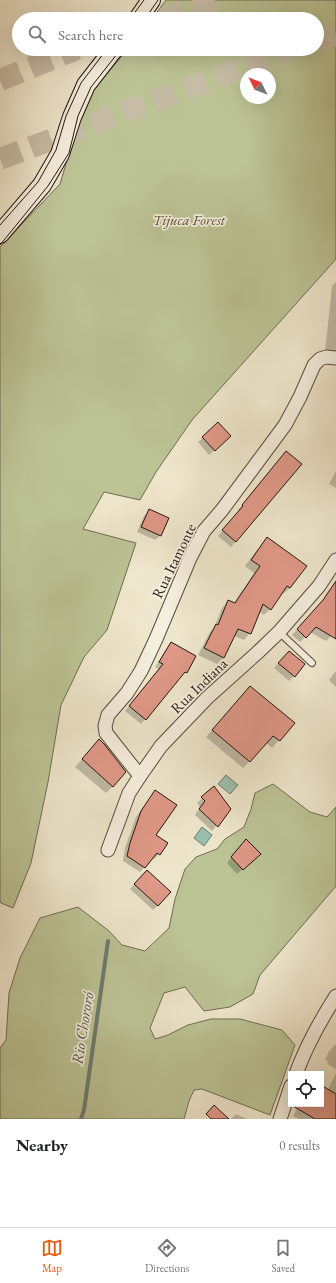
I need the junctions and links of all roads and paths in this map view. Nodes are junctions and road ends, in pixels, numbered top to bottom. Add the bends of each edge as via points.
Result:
1 (151, 0) edge
2 (143, 12) edge
3 (109, 56) edge
4 (0, 234) edge
5 (336, 358) edge
6 (336, 560) edge
7 (279, 632) junction
8 (312, 662) dead end
9 (140, 776) junction
10 (108, 850) dead end
11 (336, 996) edge
12 (297, 1071) edge
13 (288, 1095) edge
14 (280, 1119) edge

1 - 2 street
3 - 4 street via 86,85 60,154 42,185
5 - 9 street, Rua Itamonte via 326,356 314,365 285,426 204,531 141,671 108,715 106,733
6 - 7 street, Rua Indiana via 319,586
7 - 8 lane
7 - 9 street, Rua Indiana via 207,698 161,746
9 - 10 street, Rua Indiana via 129,793
11 - 12 street via 320,1021
13 - 14 street

